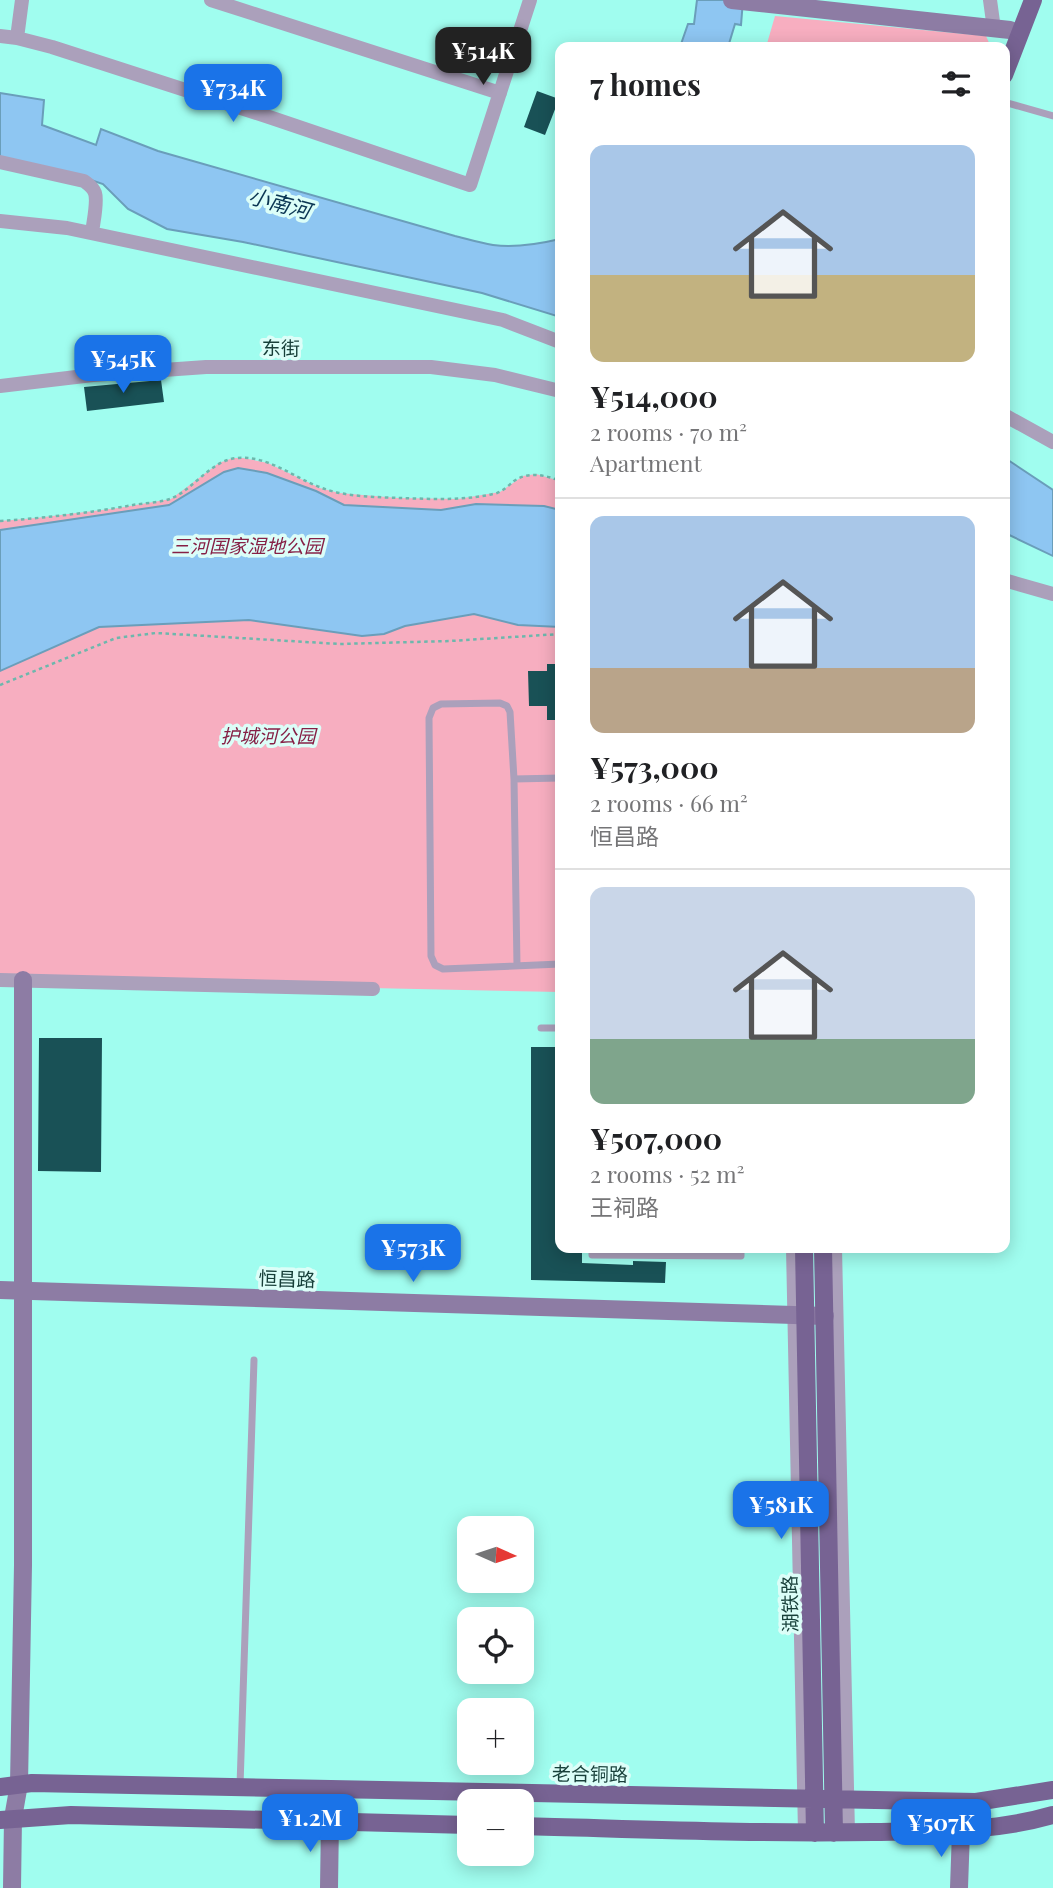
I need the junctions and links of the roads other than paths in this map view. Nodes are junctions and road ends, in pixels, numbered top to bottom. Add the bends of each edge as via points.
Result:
1 (22, 0) edge
2 (211, 0) edge
3 (530, 0) edge
4 (732, 0) edge
5 (990, 0) edge
6 (1023, 0) edge
7 (1033, 0) edge
8 (1003, 35) edge
9 (0, 36) edge
10 (17, 38) junction
11 (1010, 59) edge
12 (500, 93) junction
13 (1010, 104) edge
14 (1053, 116) edge
15 (0, 162) edge
16 (0, 221) edge
17 (92, 233) junction
18 (555, 340) edge
19 (0, 386) edge
20 (555, 390) edge
21 (1010, 418) edge
22 (1053, 442) edge
23 (1010, 582) edge
24 (1053, 594) edge
25 (555, 778) edge
26 (514, 779) junction
27 (555, 964) edge
28 (517, 966) junction
29 (0, 980) edge
30 (23, 980) junction
31 (373, 989) dead end
32 (541, 1028) dead end
33 (555, 1028) edge
34 (592, 1253) edge
35 (741, 1253) edge
36 (794, 1253) edge
37 (804, 1253) edge
38 (823, 1253) edge
39 (835, 1253) edge
40 (0, 1290) edge
41 (21, 1290) junction
42 (800, 1315) junction
43 (825, 1316) junction
44 (254, 1360) dead end
45 (19, 1784) junction
46 (0, 1787) edge
47 (240, 1787) junction
48 (1053, 1790) edge
49 (809, 1798) junction
50 (841, 1799) junction
51 (1053, 1815) edge
52 (6, 1819) edge
53 (330, 1821) junction
54 (457, 1825) edge
55 (534, 1826) edge
56 (961, 1831) junction
57 (810, 1833) junction
58 (841, 1833) junction
59 (12, 1888) edge
60 (329, 1888) edge
61 (960, 1888) edge

1 - 10 street
2 - 12 street
3 - 12 street
4 - 8 street
5 - 8 street
6 - 8 main road
7 - 11 main road
9 - 10 street
10 - 12 street via 470,185
13 - 14 lane
15 - 17 street via 91,186 95,192
16 - 17 street
17 - 18 street via 503,320
19 - 20 street, 东街 via 206,367 431,367 495,375
21 - 22 street
23 - 24 street
25 - 26 lane
26 - 28 lane
26 - 28 lane via 507,706 441,704 433,708 429,718 431,956 443,969
27 - 28 lane
29 - 30 street
30 - 31 street
30 - 41 street
32 - 33 lane
34 - 35 lane
36 - 42 street
37 - 42 main road, 湖铁路
38 - 43 main road
39 - 50 street
40 - 41 street, 恒昌路
41 - 42 street, 恒昌路
41 - 45 street
42 - 43 street, 恒昌路
42 - 49 main road, 湖铁路
43 - 50 main road
44 - 47 lane
45 - 46 main road, 老合铜路
45 - 47 main road, 老合铜路
45 - 52 street
47 - 49 main road, 老合铜路
48 - 50 main road, 老合铜路 via 976,1802
49 - 50 main road, 老合铜路
49 - 57 main road, 湖铁路
50 - 58 main road
51 - 56 main road
52 - 53 main road via 71,1815
52 - 59 street
53 - 54 main road
53 - 60 street
55 - 57 main road
56 - 58 main road
56 - 61 street
57 - 58 main road

